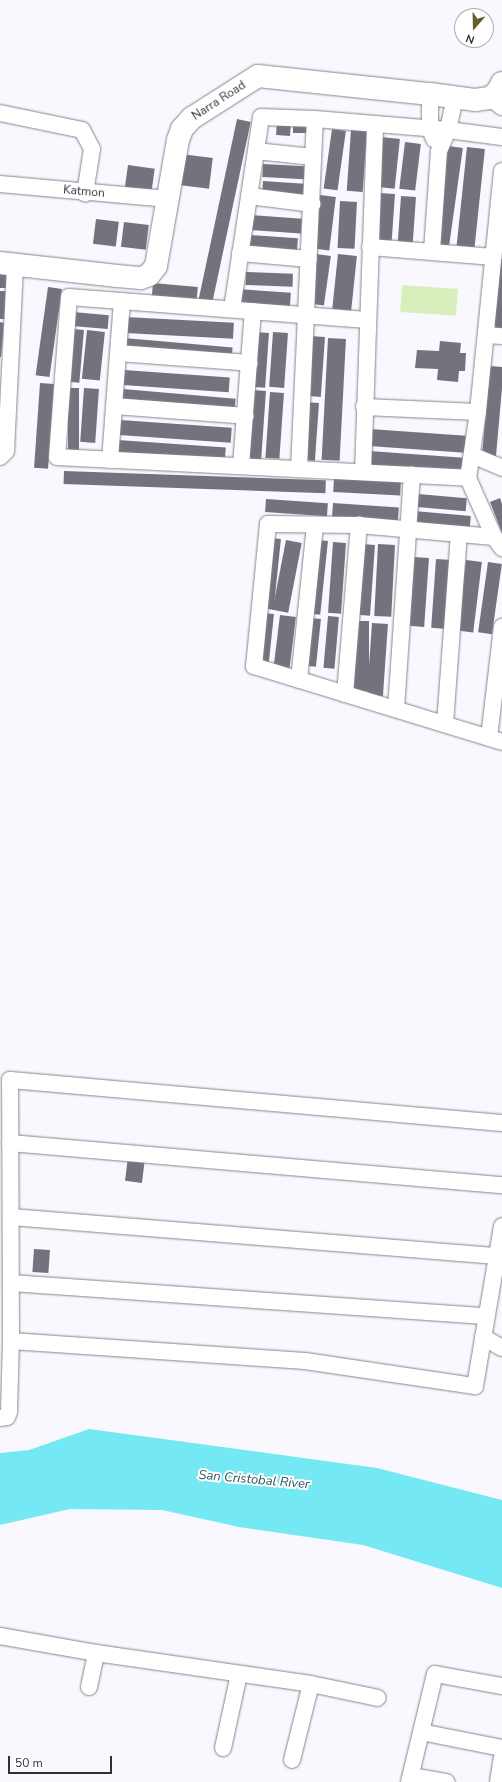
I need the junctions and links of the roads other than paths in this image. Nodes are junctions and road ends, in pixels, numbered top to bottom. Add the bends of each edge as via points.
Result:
1 (430, 94) junction
2 (498, 96) edge
3 (455, 97) junction
4 (0, 113) edge
5 (315, 119) junction
6 (375, 124) junction
7 (430, 129) junction
8 (448, 130) junction
9 (502, 137) edge
10 (256, 151) junction
11 (439, 151) junction
12 (313, 157) junction
13 (502, 171) edge
14 (0, 184) edge
15 (86, 193) junction
16 (249, 196) junction
17 (168, 199) junction
18 (312, 204) junction
19 (370, 247) junction
20 (432, 251) junction
21 (240, 253) junction
22 (494, 257) junction
23 (309, 258) junction
24 (7, 263) edge
25 (122, 301) junction
26 (232, 310) junction
27 (253, 311) junction
28 (307, 315) junction
29 (367, 320) junction
30 (486, 335) junction
31 (502, 336) edge
32 (118, 353) junction
33 (250, 363) junction
34 (114, 406) junction
35 (364, 407) junction
36 (478, 412) junction
37 (246, 416) junction
38 (472, 455) junction
39 (0, 457) edge
40 (110, 460) junction
41 (241, 466) junction
42 (502, 468) edge
43 (299, 469) junction
44 (363, 472) junction
45 (412, 475) junction
46 (468, 478) junction
47 (315, 525) junction
48 (359, 525) junction
49 (408, 528) junction
50 (459, 535) junction
51 (498, 543) edge
52 (502, 627) edge
53 (299, 680) junction
54 (345, 694) junction
55 (396, 710) junction
56 (445, 724) junction
57 (495, 740) edge
58 (502, 1123) edge
59 (10, 1143) junction
60 (502, 1185) edge
61 (11, 1217) junction
62 (502, 1226) edge
63 (497, 1256) junction
64 (11, 1283) junction
65 (485, 1316) junction
66 (483, 1337) junction
67 (11, 1341) junction
68 (502, 1348) edge
69 (0, 1418) edge
70 (0, 1636) edge
71 (96, 1653) junction
72 (239, 1674) junction
73 (311, 1684) junction
74 (502, 1686) edge
75 (89, 1687) dead end
76 (378, 1698) dead end
77 (421, 1732) junction
78 (223, 1748) dead end
79 (502, 1748) edge
80 (502, 1758) edge
81 (292, 1760) dead end
82 (410, 1779) edge
83 (446, 1782) edge
84 (498, 1782) edge

1 - 3 main road, Narra Road
1 - 7 street
1 - 17 main road, Narra Road via 263,76 254,78 187,122 178,140
2 - 3 main road, Narra Road via 475,100
3 - 8 street
4 - 15 street via 82,130 92,149
5 - 6 street
5 - 10 street via 261,117
5 - 12 street
6 - 7 street
6 - 19 street
7 - 8 street
7 - 11 street
8 - 9 street
8 - 11 street
10 - 12 street
10 - 16 street
11 - 20 street
12 - 18 street
13 - 22 street
14 - 15 street, Katmon
15 - 17 street, Katmon
16 - 18 street
16 - 21 street
17 - 24 main road, Narra Road via 156,266 146,277
18 - 23 street
19 - 20 street
19 - 29 street
20 - 22 street
21 - 23 street
21 - 26 street
22 - 30 street
23 - 28 street
24 - 39 street via 6,451
25 - 26 street
25 - 32 street
25 - 40 street via 69,297 58,458
26 - 27 street
27 - 28 street
27 - 33 street
28 - 29 street
28 - 43 street
29 - 35 street
30 - 31 street
30 - 36 street
32 - 33 street
32 - 34 street
33 - 37 street
34 - 37 street
34 - 40 street
35 - 36 street
35 - 44 street
36 - 38 street
37 - 41 street
38 - 42 street
38 - 46 street
40 - 41 street
41 - 43 street
43 - 44 street
44 - 45 street
45 - 46 street
45 - 49 street
46 - 51 street
47 - 48 street
47 - 53 street
47 - 53 street via 268,524 267,532 254,666
48 - 49 street
48 - 54 street
49 - 50 street
49 - 55 street
50 - 51 street
50 - 56 street
52 - 57 street
53 - 54 street
54 - 55 street
55 - 56 street
56 - 57 street
58 - 59 street via 10,1080
59 - 60 street
59 - 61 street
61 - 63 street
61 - 64 street
62 - 63 street
63 - 65 street
64 - 65 street
64 - 67 street
65 - 66 street
66 - 67 street via 475,1386 304,1361
66 - 68 street
67 - 69 street via 9,1412 7,1417
70 - 71 street
71 - 72 street
71 - 75 street
72 - 73 street
72 - 78 street
73 - 76 street
73 - 81 street
74 - 77 street via 434,1674
77 - 79 street
77 - 82 street
80 - 84 street
82 - 83 street

